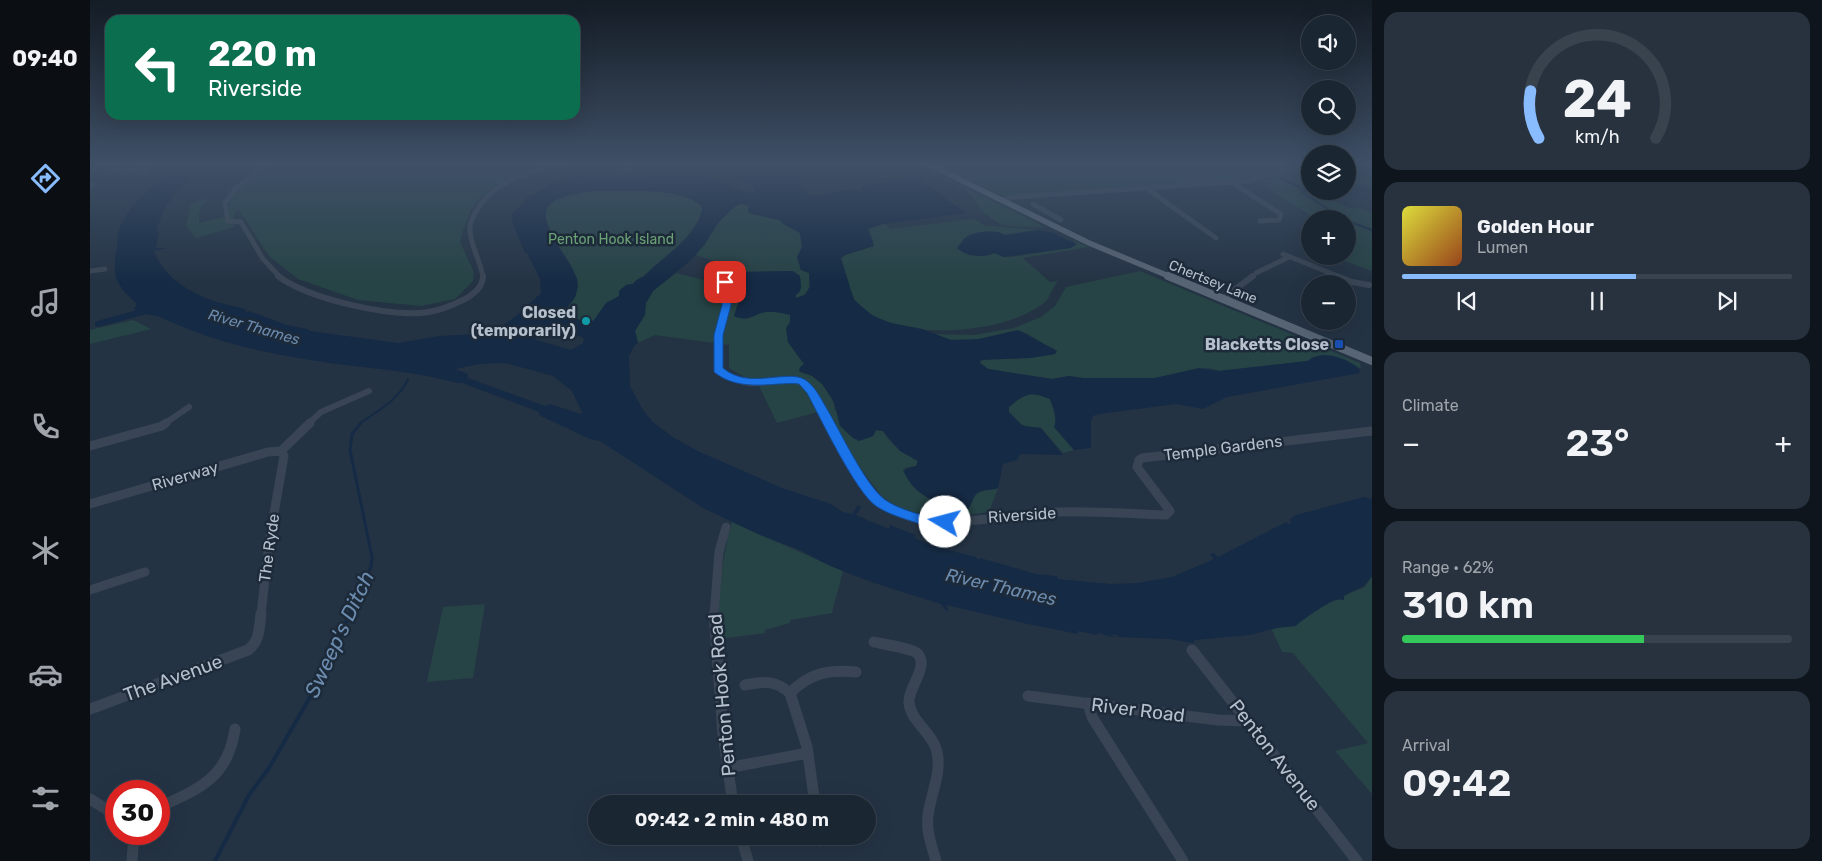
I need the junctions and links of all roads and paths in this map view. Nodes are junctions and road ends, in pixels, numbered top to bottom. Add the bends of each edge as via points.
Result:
1 (224, 203) edge
2 (481, 203) edge
3 (1008, 203) edge
4 (1167, 203) edge
5 (1264, 203) edge
6 (1033, 204) dead end
7 (1260, 221) dead end
8 (1046, 222) junction
9 (1216, 238) dead end
10 (105, 269) dead end
11 (90, 270) edge
12 (719, 274) dead end
13 (1362, 280) dead end
14 (1370, 287) edge
15 (1222, 299) junction
16 (1372, 362) edge
17 (369, 391) dead end
18 (189, 407) dead end
19 (1372, 431) edge
20 (90, 446) edge
21 (281, 451) junction
22 (90, 504) edge
23 (1169, 514) joint
24 (726, 527) dead end
25 (145, 572) dead end
26 (90, 590) edge
27 (874, 642) dead end
28 (255, 645) joint
29 (1192, 650) dead end
30 (856, 672) dead end
31 (745, 685) dead end
32 (790, 693) junction
33 (1028, 696) dead end
34 (1088, 703) junction
35 (90, 709) edge
36 (1248, 721) junction
37 (234, 729) dead end
38 (808, 753) junction
39 (727, 768) junction
40 (732, 795) edge
41 (815, 795) edge
42 (90, 799) edge
43 (170, 802) edge
44 (105, 808) edge
45 (133, 845) edge
46 (744, 845) edge
47 (132, 861) edge
48 (748, 861) edge
49 (936, 861) edge
50 (1183, 861) edge
51 (1357, 861) edge

1 - 2 street via 228,221 241,222 263,260 287,283 355,305 410,313 454,305 481,285 482,271 470,229
3 - 8 main road, Chertsey Lane
4 - 9 street
5 - 7 street via 1281,214 1279,220
6 - 8 street via 1060,219
8 - 15 main road, Chertsey Lane via 1142,267
10 - 11 street
12 - 23 street, Riverside via 725,282 727,295 718,335 718,369 737,380 753,383 802,382 808,387 860,478 879,502 926,521 945,522 1059,512
13 - 14 street
14 - 15 street via 1286,255
15 - 16 main road, Chertsey Lane
17 - 21 street via 321,412
18 - 20 street via 162,426
19 - 23 street, Temple Gardens via 1142,458 1138,467 1140,472 1168,508
21 - 22 street, Riverway via 268,452
21 - 28 street, The Ryde via 284,456
24 - 39 street, Penton Hook Road via 719,552 714,607
25 - 26 street
27 - 49 street via 910,649 921,660 909,702 937,751 938,778 927,823
28 - 35 street, The Avenue
29 - 36 street, Penton Avenue
30 - 32 street via 823,671 802,680
31 - 32 street via 770,680 780,683
32 - 38 street
33 - 34 street, River Road
34 - 36 street, River Road
34 - 50 street via 1092,717
36 - 51 street, Penton Avenue
37 - 43 street via 227,754 213,776 199,789
38 - 39 street
38 - 41 street
39 - 40 street, Penton Hook Road
42 - 44 street
45 - 47 street
46 - 48 street

